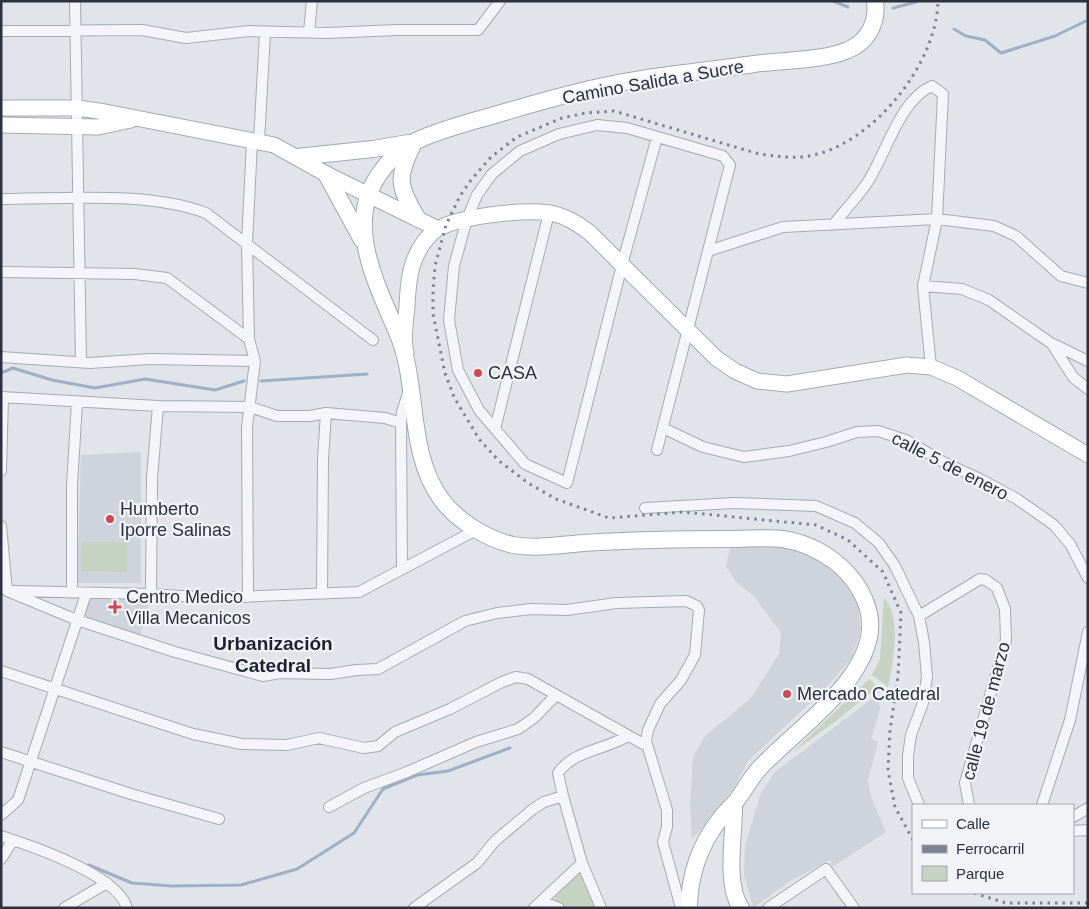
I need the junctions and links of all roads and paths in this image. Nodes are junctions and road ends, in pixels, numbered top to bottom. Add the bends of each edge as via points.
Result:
1 (75, 1) edge
2 (312, 1) edge
3 (500, 1) edge
4 (875, 1) edge
5 (1, 31) edge
6 (76, 31) junction
7 (309, 32) junction
8 (266, 33) junction
9 (1, 108) edge
10 (78, 108) junction
11 (135, 120) junction
12 (1, 125) edge
13 (78, 127) junction
14 (657, 137) junction
15 (255, 141) junction
16 (415, 142) junction
17 (297, 157) junction
18 (326, 174) junction
19 (368, 196) junction
20 (77, 198) junction
21 (1, 199) edge
22 (549, 213) junction
23 (418, 219) junction
24 (467, 219) junction
25 (937, 219) junction
26 (833, 225) junction
27 (438, 229) junction
28 (247, 244) junction
29 (364, 245) junction
30 (708, 251) junction
31 (622, 265) junction
32 (1, 272) edge
33 (81, 274) junction
34 (1088, 283) edge
35 (923, 286) junction
36 (688, 331) junction
37 (249, 339) junction
38 (373, 340) dead end
39 (1052, 344) junction
40 (406, 353) junction
41 (1, 357) edge
42 (255, 361) junction
43 (1088, 361) edge
44 (81, 362) junction
45 (931, 367) junction
46 (410, 388) junction
47 (1088, 389) edge
48 (2, 397) edge
49 (77, 402) junction
50 (158, 406) junction
51 (250, 407) junction
52 (326, 413) junction
53 (401, 423) junction
54 (663, 428) junction
55 (495, 429) junction
56 (657, 450) dead end
57 (1088, 455) edge
58 (1, 471) edge
59 (644, 508) dead end
60 (1, 526) edge
61 (478, 529) junction
62 (402, 568) junction
63 (1088, 578) edge
64 (4, 590) edge
65 (72, 593) junction
66 (322, 593) junction
67 (86, 594) junction
68 (151, 594) junction
69 (248, 596) junction
70 (919, 616) junction
71 (77, 620) junction
72 (1088, 632) edge
73 (1, 671) edge
74 (54, 688) junction
75 (556, 695) junction
76 (628, 736) junction
77 (647, 746) junction
78 (1, 752) edge
79 (29, 761) junction
80 (563, 796) junction
81 (734, 804) junction
82 (919, 804) edge
83 (969, 804) edge
84 (1042, 804) edge
85 (329, 807) dead end
86 (1088, 808) edge
87 (1, 814) edge
88 (1074, 816) edge
89 (219, 819) dead end
90 (1088, 830) edge
91 (1074, 831) edge
92 (1, 836) edge
93 (12, 840) junction
94 (1, 859) edge
95 (582, 863) junction
96 (108, 883) junction
97 (538, 904) edge
98 (64, 908) edge
99 (127, 908) edge
100 (414, 908) edge
101 (559, 908) edge
102 (601, 908) edge
103 (681, 908) edge
104 (689, 908) edge
105 (741, 908) edge
106 (768, 908) edge
107 (854, 908) edge

1 - 6 street
2 - 7 street
3 - 7 street via 478,30
4 - 16 main road, Camino Salida a Sucre via 877,14 873,26 863,41 847,51 593,88
5 - 6 street
6 - 8 street via 142,30 186,38
6 - 10 street
7 - 8 street
8 - 15 street
9 - 10 main road
10 - 11 main road
10 - 13 street
11 - 13 main road
11 - 15 main road
12 - 13 main road
13 - 20 street
14 - 24 street via 627,128 597,125 560,134 520,152 492,174
14 - 30 street via 723,156 730,165
14 - 31 street
15 - 17 main road via 274,145
15 - 28 street
16 - 17 main road
16 - 19 main road, Camino Salida a Sucre via 391,157
16 - 23 main road via 402,173 401,189
17 - 18 main road
18 - 19 main road
18 - 29 main road
19 - 23 main road
19 - 29 main road, Camino Salida a Sucre via 364,209
20 - 21 street
20 - 28 street via 101,197 185,206 206,214
20 - 33 street
22 - 24 main road via 501,214
22 - 31 main road via 571,219
22 - 55 street
23 - 27 main road
24 - 27 main road
24 - 55 street via 454,266 449,320 458,370 479,410
25 - 26 street
25 - 26 street via 943,94 932,86 921,91 915,99 899,122 868,182
25 - 34 street via 994,226 1016,236 1061,276
25 - 35 street
26 - 30 street via 783,227
27 - 40 main road via 422,245 410,271
28 - 37 street
28 - 38 street
29 - 40 main road
30 - 36 street
31 - 36 main road
31 - 55 street via 567,483 525,464
32 - 33 street
33 - 37 street via 135,274 167,278
33 - 44 street
35 - 39 street via 962,289 989,300
35 - 45 street
36 - 45 main road via 716,358 757,381 787,384 907,364
36 - 54 street
37 - 42 street
39 - 43 street
39 - 47 street via 1073,376
40 - 46 main road
41 - 44 street
42 - 44 street via 150,359
42 - 51 street
45 - 57 main road via 957,378
46 - 53 street
46 - 61 main road via 427,473 450,508
48 - 49 street
48 - 58 street
49 - 50 street
49 - 65 street via 72,486
50 - 51 street
50 - 68 street via 152,478
51 - 52 street via 277,416
51 - 69 street via 247,427
52 - 53 street via 385,418
52 - 66 street
53 - 62 street
54 - 56 street
54 - 63 street, calle 5 de enero via 703,447 744,457 799,449 857,432 878,431 906,440 1017,499 1054,526 1070,544
59 - 70 street via 734,503 816,506 855,523 879,543 896,566
60 - 64 street
61 - 62 street
61 - 81 main road via 503,541 528,546 784,539 819,552 837,562 851,576 869,611 868,643 862,657 851,677 756,773
62 - 66 street via 359,592
64 - 65 street
64 - 71 street
65 - 67 street
66 - 69 street
67 - 68 street
67 - 71 street
68 - 69 street via 210,598
70 - 82 street via 927,677 908,756 908,778
70 - 83 street, calle 19 de marzo via 980,579 996,588 1005,608 1006,640 965,783
71 - 74 street
71 - 77 street via 263,676 330,674 378,669 465,622 497,614 616,603 686,601 699,610 695,655 681,680 660,704 648,730
72 - 84 street via 1070,720
73 - 74 street
74 - 75 street via 193,734 242,744 287,746 319,738 364,748 378,746 395,732 516,678 528,679
74 - 79 street
75 - 76 street
75 - 85 street via 518,730 476,742 364,788
76 - 77 street
76 - 80 street via 564,764 558,773
77 - 103 street via 667,810 668,827 663,842
78 - 79 street
79 - 87 street via 18,800
79 - 89 street
80 - 95 street
80 - 100 street via 533,809 495,841 477,863
81 - 104 main road via 706,841 689,889
81 - 105 main road via 735,825 730,856
86 - 88 street
90 - 91 street
92 - 93 street
93 - 94 street
93 - 96 street via 83,868
95 - 97 street
95 - 102 street
96 - 98 street
96 - 99 street via 125,900
97 - 101 street
106 - 107 street via 826,868

